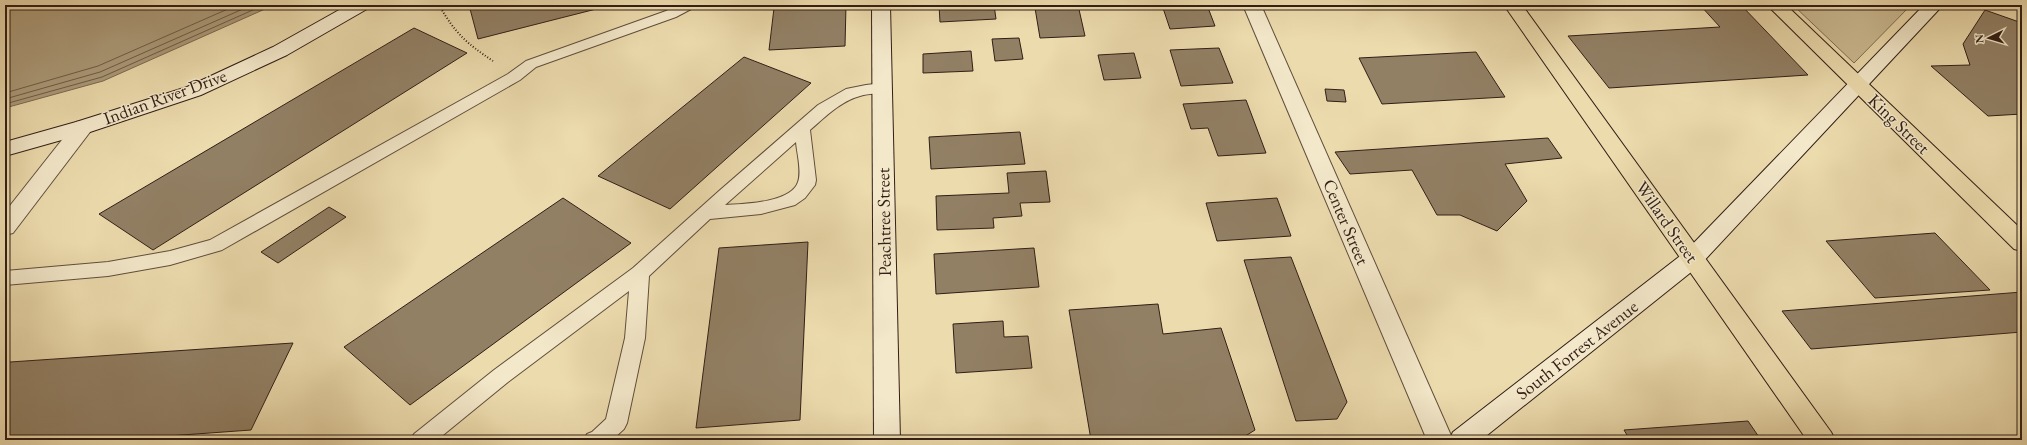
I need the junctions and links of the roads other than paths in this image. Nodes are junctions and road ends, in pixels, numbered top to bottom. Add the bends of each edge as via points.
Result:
1 (360, 5) edge
2 (688, 5) edge
3 (881, 5) edge
4 (1252, 5) edge
5 (1513, 5) edge
6 (1776, 5) edge
7 (1934, 5) edge
8 (1858, 84) junction
9 (883, 88) junction
10 (83, 127) junction
11 (802, 129) junction
12 (5, 149) edge
13 (705, 213) junction
14 (5, 227) edge
15 (2022, 243) edge
16 (1692, 259) junction
17 (640, 273) junction
18 (5, 278) edge
19 (422, 440) edge
20 (595, 440) edge
21 (887, 440) edge
22 (1440, 440) edge
23 (1462, 440) edge
24 (1822, 440) edge

1 - 10 street, Indian River Drive via 280,51 194,91
2 - 18 lane via 671,14 531,64 514,78 216,245 170,258 108,269
3 - 9 street, Peachtree Street
4 - 22 street, Center Street
5 - 16 main road, Willard Street via 1655,203
6 - 8 main road, King Street
7 - 8 street, South Forrest Avenue
8 - 15 main road, King Street
8 - 16 street, South Forrest Avenue
9 - 11 lane via 863,89 840,97
9 - 21 street, Peachtree Street
10 - 12 street, Indian River Drive
10 - 14 street
11 - 13 lane
11 - 13 lane via 806,184 798,195 779,205
13 - 17 lane
16 - 23 street, South Forrest Avenue
16 - 24 main road, Willard Street
17 - 19 lane via 501,376
17 - 20 lane via 636,338 616,423

